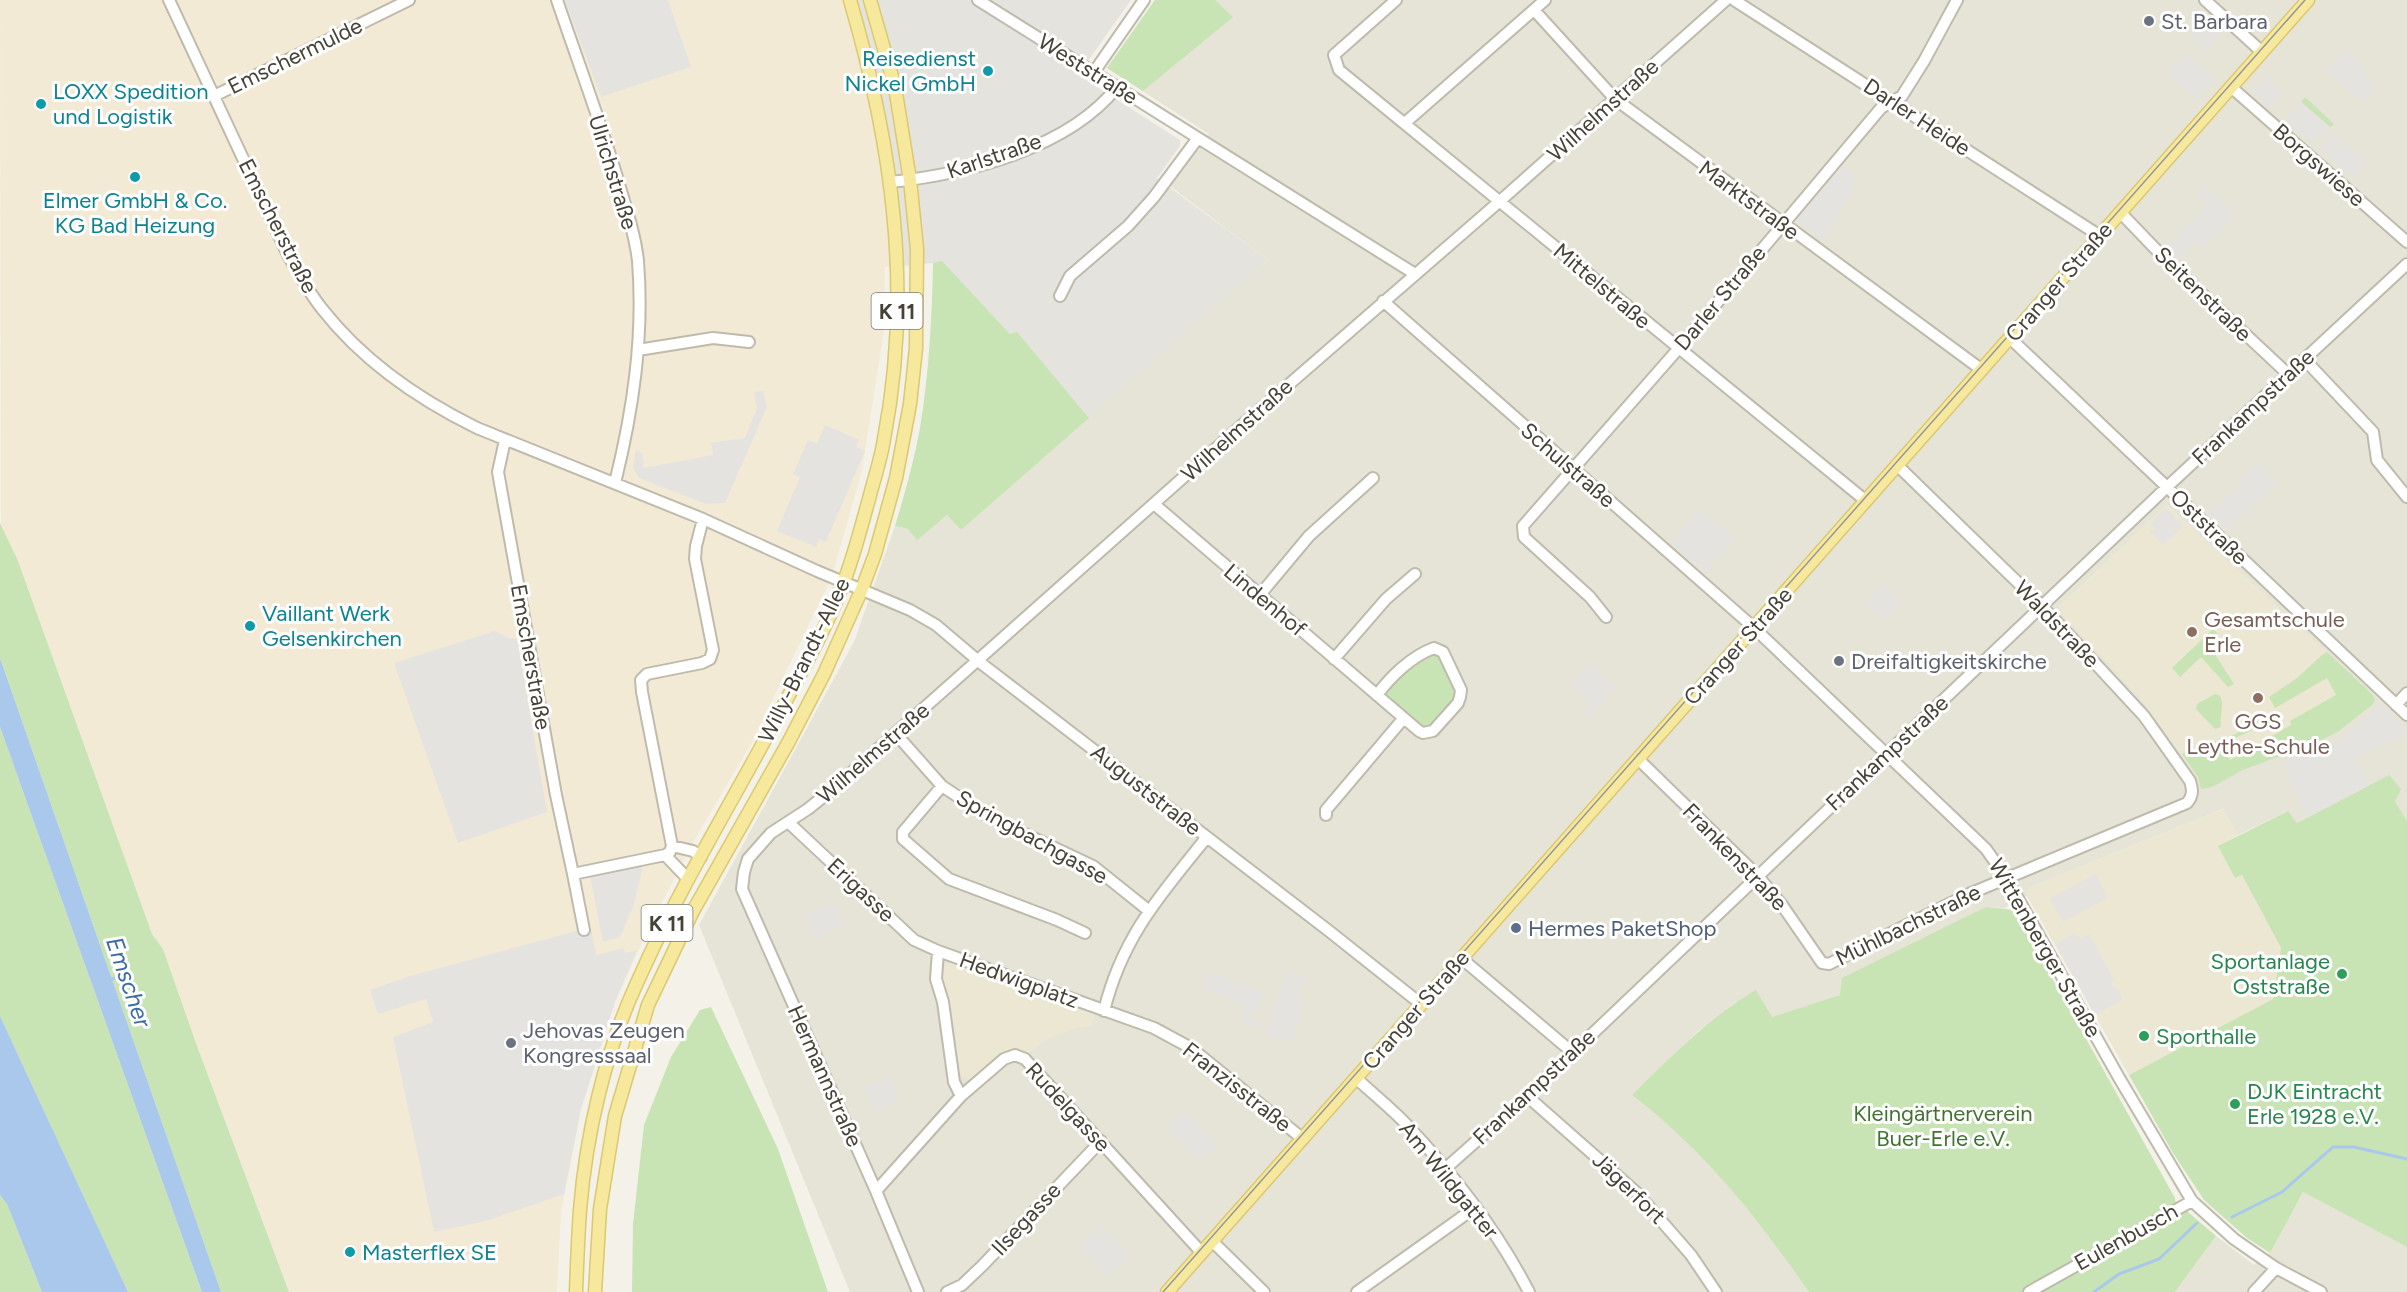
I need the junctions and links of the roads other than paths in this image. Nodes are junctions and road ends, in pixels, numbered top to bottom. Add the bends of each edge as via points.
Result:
1 (169, 0) edge
2 (409, 0) edge
3 (557, 0) edge
4 (850, 0) edge
5 (870, 0) edge
6 (978, 0) edge
7 (1144, 0) edge
8 (1396, 0) edge
9 (1545, 0) edge
10 (1726, 0) edge
11 (1734, 0) edge
12 (1956, 0) edge
13 (2205, 0) edge
14 (2308, 0) edge
15 (1534, 10) junction
16 (2262, 52) junction
17 (1094, 72) junction
18 (1117, 87) junction
19 (2231, 87) junction
20 (214, 96) junction
21 (1615, 99) junction
22 (1891, 100) junction
23 (1406, 122) junction
24 (1198, 138) junction
25 (910, 180) junction
26 (891, 182) junction
27 (1500, 201) junction
28 (2120, 213) junction
29 (1782, 224) junction
30 (2100, 236) junction
31 (2407, 242) edge
32 (2407, 264) edge
33 (1416, 274) junction
34 (1060, 296) dead end
35 (1383, 301) junction
36 (2010, 338) junction
37 (749, 342) dead end
38 (1678, 348) junction
39 (638, 350) junction
40 (2305, 360) junction
41 (1982, 370) junction
42 (2288, 374) junction
43 (505, 440) junction
44 (1898, 466) junction
45 (1572, 469) junction
46 (1373, 478) dead end
47 (615, 483) junction
48 (2167, 487) junction
49 (2407, 497) edge
50 (1866, 501) junction
51 (1154, 504) junction
52 (703, 519) junction
53 (1415, 574) dead end
54 (844, 582) junction
55 (862, 589) junction
56 (1259, 596) junction
57 (2042, 606) junction
58 (1606, 617) dead end
59 (1754, 628) junction
60 (1334, 659) junction
61 (978, 660) junction
62 (2407, 693) edge
63 (1377, 695) junction
64 (2396, 705) junction
65 (2407, 715) edge
66 (1403, 719) junction
67 (896, 734) junction
68 (1885, 754) junction
69 (1638, 759) junction
70 (942, 786) junction
71 (2191, 798) joint
72 (1326, 815) dead end
73 (788, 822) junction
74 (1207, 837) junction
75 (672, 846) junction
76 (664, 855) junction
77 (701, 856) junction
78 (748, 860) joint
79 (573, 874) junction
80 (1757, 875) junction
81 (688, 879) junction
82 (2007, 879) junction
83 (1148, 910) junction
84 (584, 930) dead end
85 (1085, 933) dead end
86 (938, 951) junction
87 (1461, 958) junction
88 (1822, 963) joint
89 (1421, 1004) junction
90 (1104, 1011) junction
91 (1572, 1052) junction
92 (1356, 1078) junction
93 (961, 1096) junction
94 (1527, 1096) junction
95 (1303, 1139) junction
96 (1101, 1141) junction
97 (1446, 1168) junction
98 (876, 1191) junction
99 (2192, 1201) junction
100 (1476, 1207) junction
101 (1212, 1241) junction
102 (1202, 1253) junction
103 (2276, 1268) junction
104 (576, 1292) edge
105 (595, 1292) edge
106 (918, 1292) edge
107 (946, 1292) edge
108 (1167, 1292) edge
109 (1264, 1292) edge
110 (1357, 1292) edge
111 (1529, 1292) edge
112 (1716, 1292) edge
113 (2029, 1292) edge
114 (2254, 1292) edge
115 (2321, 1292) edge

1 - 20 street, Emscherstraße
2 - 20 street, Emschermulde
3 - 39 street, Ulrichstraße via 628,215 638,260
4 - 26 main road, Willy-Brandt-Allee / K 11 via 880,112
5 - 25 main road, Willy-Brandt-Allee / K 11 via 895,87
6 - 17 street, Weststraße
7 - 17 street
8 - 23 street, Mittelstraße via 1334,55 1339,70
9 - 15 street
10 - 21 street, Wilhelmstraße
11 - 22 street, Darler Heide
12 - 22 street, Darler Straße via 1908,87 1902,96
13 - 16 street
14 - 16 main road, Cranger Straße
15 - 21 street, Marktstraße
15 - 23 street
16 - 19 main road, Cranger Straße
17 - 18 street, Weststraße
18 - 24 street, Weststraße
18 - 25 street, Karlstraße via 1083,118 1038,145 967,169
19 - 28 main road, Cranger Straße
19 - 31 street, Borgswiese
20 - 43 street, Emscherstraße via 288,255 322,310 392,378 451,416
21 - 27 street, Wilhelmstraße
21 - 29 street, Marktstraße
22 - 29 street, Darler Straße
22 - 30 street, Darler Heide
23 - 27 street, Mittelstraße
24 - 33 street, Weststraße
24 - 34 street via 1154,197 1128,226 1070,276
25 - 26 street, Karlstraße
25 - 55 main road, Willy-Brandt-Allee / K 11 via 917,299 910,404 896,478
26 - 54 main road, Willy-Brandt-Allee / K 11 via 898,253 892,384 884,440
27 - 33 street, Wilhelmstraße
27 - 38 street, Mittelstraße
28 - 30 main road, Cranger Straße
28 - 42 street, Seitenstraße
29 - 38 street, Darler Straße
29 - 41 street, Marktstraße
30 - 36 main road, Cranger Straße
32 - 40 street, Frankampstraße
33 - 35 street, Wilhelmstraße
35 - 45 street, Schulstraße
35 - 51 street, Wilhelmstraße
36 - 41 main road, Cranger Straße
36 - 48 street, Oststraße
37 - 39 street via 713,338
38 - 45 street, Darler Straße
38 - 50 street, Mittelstraße
39 - 47 street, Ulrichstraße
40 - 42 street, Frankampstraße
40 - 49 street via 2373,432 2378,460
41 - 44 main road, Cranger Straße
42 - 48 street, Frankampstraße
43 - 47 street, Emscherstraße
43 - 79 street, Emscherstraße via 498,472
44 - 50 main road, Cranger Straße
44 - 57 street, Waldstraße
45 - 58 street, Darler Straße via 1523,526 1524,537 1590,597
45 - 59 street, Schulstraße
46 - 56 street via 1310,536
47 - 52 street, Emscherstraße
48 - 57 street, Frankampstraße
48 - 64 street, Oststraße
50 - 59 main road, Cranger Straße
51 - 56 street, Lindenhof
51 - 61 street, Wilhelmstraße
52 - 54 street, Emscherstraße
52 - 75 street via 695,559 713,650 710,659 647,674 641,680
53 - 60 street via 1386,599
54 - 55 street, Emscherstraße
54 - 77 main road, Willy-Brandt-Allee / K 11 via 812,652
55 - 61 street, Auguststraße via 910,609
55 - 105 main road, Willy-Brandt-Allee / K 11 via 819,684 693,911 648,1005 615,1116 600,1209
56 - 60 street, Lindenhof
57 - 68 street, Frankampstraße
57 - 71 street, Waldstraße via 2144,716 2190,781
59 - 68 street, Wittenberger Straße
59 - 69 main road, Cranger Straße
60 - 63 street, Lindenhof
61 - 67 street, Wilhelmstraße
61 - 74 street, Auguststraße
62 - 64 street
63 - 66 street, Lindenhof
63 - 66 street, Lindenhof via 1424,651 1434,648 1443,652 1461,690 1458,703 1433,731 1423,733
64 - 65 street, Oststraße
66 - 72 street via 1326,810
67 - 70 street, Springbachgasse
67 - 73 street, Wilhelmstraße
68 - 80 street, Frankampstraße
68 - 82 street, Wittenberger Straße via 1986,849
69 - 80 street, Frankenstraße
69 - 87 main road, Cranger Straße
70 - 83 street, Springbachgasse via 987,816 1093,866
70 - 85 street via 903,832 903,839 949,879
71 - 82 street, Mühlbachstraße via 2181,806
73 - 78 street, Wilhelmstraße via 771,833
73 - 86 street, Erigasse via 914,940
74 - 83 street
74 - 89 street, Auguststraße
75 - 76 street
75 - 77 street
76 - 79 street
76 - 81 street
77 - 81 main road, Willy-Brandt-Allee / K 11
78 - 98 street, Hermannstraße via 742,889
79 - 84 street, Emscherstraße
80 - 88 street, Frankenstraße
80 - 91 street, Frankampstraße
81 - 104 main road, Willy-Brandt-Allee / K 11 via 635,986 611,1051 594,1116 580,1208
82 - 88 street, Mühlbachstraße via 1829,964
82 - 99 street, Wittenberger Straße
83 - 90 street via 1128,943
86 - 90 street, Hedwigplatz
86 - 93 street, Hedwigplatz via 936,979 944,1002 954,1082
87 - 89 main road, Cranger Straße
87 - 91 street
89 - 92 main road, Cranger Straße
90 - 95 street, Franzisstraße via 1154,1028 1191,1047
91 - 94 street, Frankampstraße
92 - 95 main road, Cranger Straße
92 - 97 street, Am Wildgatter via 1406,1123
93 - 96 street, Rudelgasse via 1004,1059 1015,1055 1025,1059
93 - 98 street, Rudelgasse
94 - 97 street, Frankampstraße
94 - 112 street, Jägerfort via 1637,1193 1685,1247
95 - 101 main road, Cranger Straße
96 - 102 street, Rudelgasse
96 - 107 street, Ilsegasse via 983,1265 962,1285
97 - 100 street, Am Wildgatter
98 - 106 street, Hermannstraße
99 - 103 street, Wittenberger Straße via 2234,1239
99 - 113 street, Eulenbusch
100 - 110 street
100 - 111 street, Am Wildgatter
101 - 102 main road, Cranger Straße
101 - 109 street
102 - 108 main road, Cranger Straße
103 - 114 street
103 - 115 street, Wittenberger Straße

